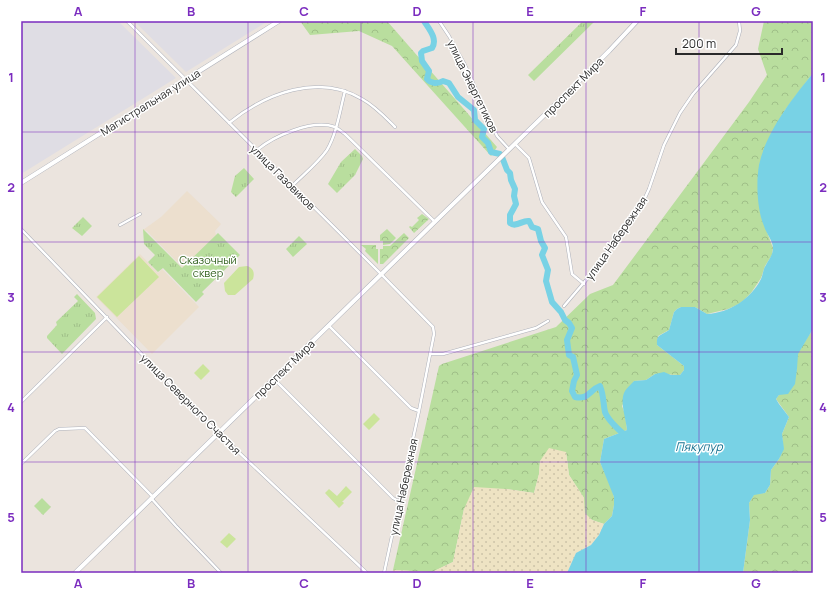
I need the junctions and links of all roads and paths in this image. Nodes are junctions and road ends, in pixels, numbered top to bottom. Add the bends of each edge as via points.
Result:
1 (127, 21) edge
2 (279, 21) edge
3 (439, 21) edge
4 (637, 21) edge
5 (739, 21) edge
6 (186, 80) junction
7 (345, 91) junction
8 (229, 123) junction
9 (395, 127) dead end
10 (335, 128) junction
11 (515, 143) junction
12 (256, 150) junction
13 (508, 150) junction
14 (21, 182) edge
15 (292, 186) junction
16 (140, 214) dead end
17 (434, 221) junction
18 (120, 225) dead end
19 (21, 229) edge
20 (381, 274) junction
21 (584, 284) junction
22 (564, 306) dead end
23 (107, 317) junction
24 (548, 321) dead end
25 (328, 325) junction
26 (430, 354) junction
27 (274, 378) junction
28 (21, 402) edge
29 (419, 411) junction
30 (218, 433) junction
31 (21, 464) edge
32 (152, 498) junction
33 (400, 502) junction
34 (75, 573) edge
35 (221, 573) edge
36 (367, 573) edge
37 (384, 573) edge

1 - 6 street, улица Газовиков
2 - 6 main road, Магистральная улица
3 - 13 street, улица Энергетиков via 464,63 497,136
4 - 11 main road, проспект Мира
5 - 21 street, улица Набережная via 740,31 736,46 700,85 683,109 667,137 643,202
6 - 8 street, улица Газовиков
6 - 14 main road, Магистральная улица
7 - 8 street via 321,86 296,89 251,108
7 - 9 street via 369,103
7 - 10 street
8 - 12 street, улица Газовиков
10 - 12 street via 304,127
10 - 15 street via 331,142 322,156
10 - 17 street via 345,134
11 - 13 main road, проспект Мира
11 - 21 street via 529,158 542,202 566,237 572,274
12 - 15 street, улица Газовиков
13 - 17 main road, проспект Мира
15 - 20 street, улица Газовиков
16 - 18 street
17 - 20 main road, проспект Мира
19 - 23 street, улица Северного Счастья
20 - 25 main road, проспект Мира
20 - 26 street, улица Набережная via 433,327
21 - 22 street, улица Набережная
23 - 28 street
23 - 30 street, улица Северного Счастья
24 - 26 street via 536,328 443,354
25 - 27 main road, проспект Мира
25 - 29 street via 411,408
26 - 29 street, улица Набережная
27 - 30 main road, проспект Мира
27 - 33 street via 393,498
29 - 33 street, улица Набережная
30 - 32 main road, проспект Мира
30 - 36 street, улица Северного Счастья
31 - 32 street via 55,431 85,428
32 - 34 main road, проспект Мира
32 - 35 street
33 - 37 street, улица Набережная

